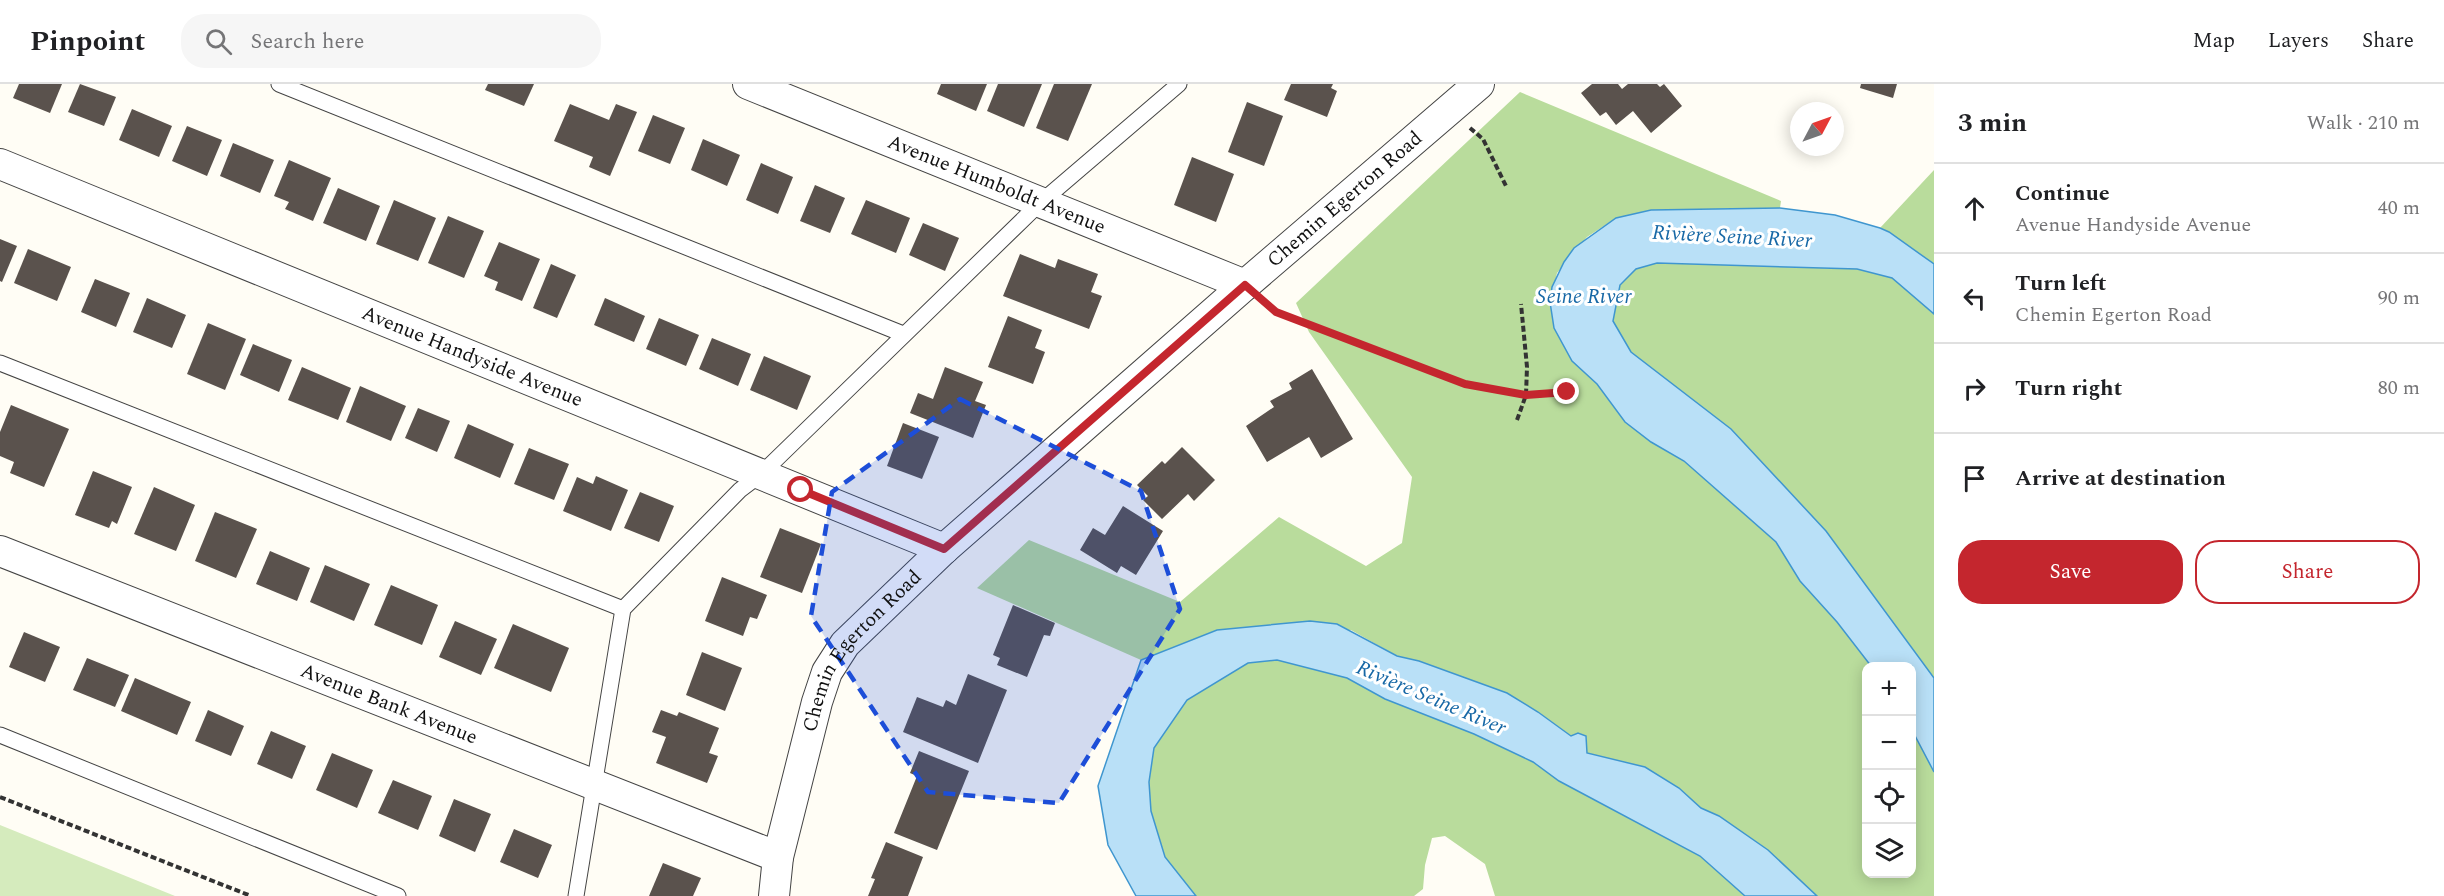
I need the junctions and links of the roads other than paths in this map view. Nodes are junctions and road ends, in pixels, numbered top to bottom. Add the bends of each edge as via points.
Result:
1 (279, 84) edge
2 (748, 84) edge
3 (1179, 84) edge
4 (1479, 84) edge
5 (0, 164) edge
6 (1040, 202) junction
7 (1245, 285) junction
8 (903, 334) junction
9 (0, 363) edge
10 (761, 474) junction
11 (944, 549) junction
12 (0, 551) edge
13 (622, 609) junction
14 (0, 735) edge
15 (595, 785) junction
16 (778, 857) junction
17 (398, 896) edge
18 (576, 896) edge
19 (774, 896) edge

1 - 8 lane
2 - 6 street, Avenue Humboldt Avenue
3 - 6 lane
4 - 7 street, Chemin Egerton Road
5 - 10 street, Avenue Handyside Avenue
6 - 7 street, Avenue Humboldt Avenue
6 - 8 lane
7 - 11 street, Chemin Egerton Road
8 - 10 lane
9 - 13 lane
10 - 11 street, Avenue Handyside Avenue
10 - 13 lane via 740,490
11 - 16 street, Chemin Egerton Road via 845,644 827,672
12 - 15 street, Avenue Bank Avenue
13 - 15 lane
14 - 17 lane
15 - 16 street, Avenue Bank Avenue
15 - 18 lane
16 - 19 street, Chemin Egerton Road

